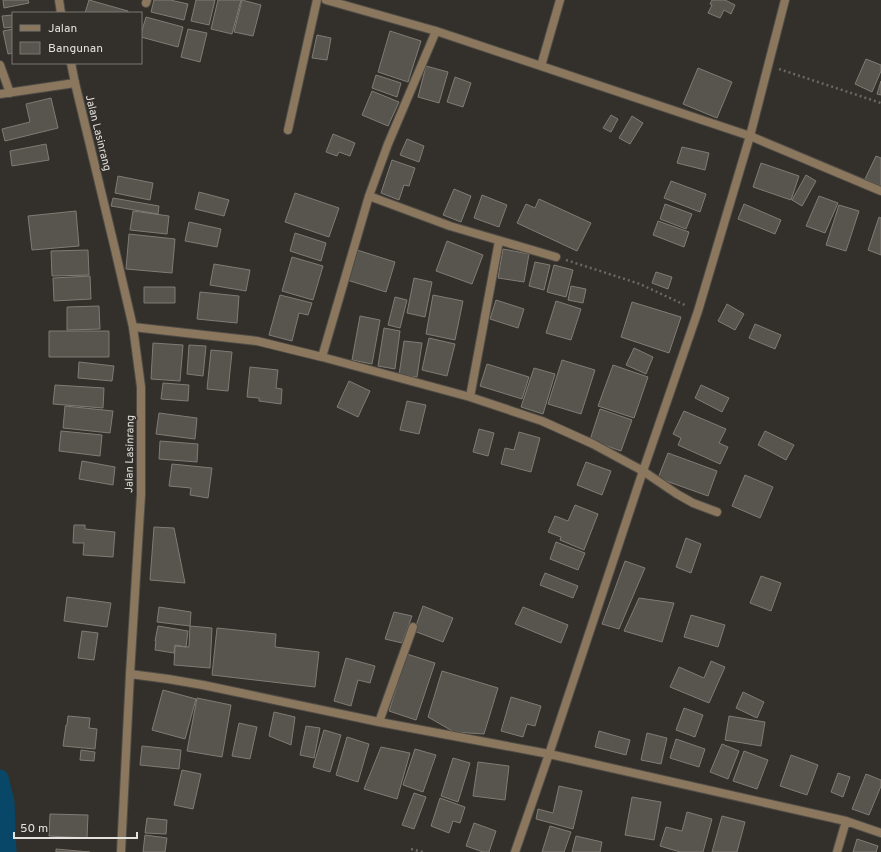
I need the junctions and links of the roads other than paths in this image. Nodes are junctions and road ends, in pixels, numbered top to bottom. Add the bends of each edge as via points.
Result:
1 (59, 0) edge
2 (317, 0) edge
3 (326, 0) edge
4 (560, 0) edge
5 (785, 0) edge
6 (61, 12) edge
7 (436, 31) junction
8 (71, 64) edge
9 (0, 65) edge
10 (541, 66) junction
11 (75, 83) junction
12 (10, 93) junction
13 (0, 94) edge
14 (288, 130) dead end
15 (750, 136) junction
16 (881, 191) edge
17 (369, 196) junction
18 (499, 241) junction
19 (556, 257) road end
20 (133, 327) junction
21 (322, 357) junction
22 (470, 397) junction
23 (642, 471) junction
24 (717, 512) dead end
25 (413, 627) dead end
26 (130, 674) junction
27 (379, 722) junction
28 (549, 754) junction
29 (846, 821) junction
30 (881, 833) edge
31 (121, 852) edge
32 (515, 852) edge
33 (837, 852) edge

1 - 6 street
2 - 14 street
3 - 7 street
4 - 10 street
5 - 15 street
7 - 10 street
7 - 17 street
8 - 11 street, Jalan Lasinrang
9 - 12 street
10 - 15 street
11 - 12 street
11 - 20 street, Jalan Lasinrang
12 - 13 street
15 - 16 street
15 - 23 street via 698,311
17 - 18 street
17 - 21 street
18 - 19 street
18 - 22 street
20 - 21 street via 257,341
20 - 26 street, Jalan Lasinrang via 141,387 142,433 141,495
21 - 22 street
22 - 23 street via 542,421 593,444
23 - 24 street via 677,494
23 - 28 street
25 - 27 street
26 - 27 street via 189,682
26 - 31 street, Jalan Lasinrang
27 - 28 street
28 - 29 street
28 - 32 street
29 - 30 street
29 - 33 street

